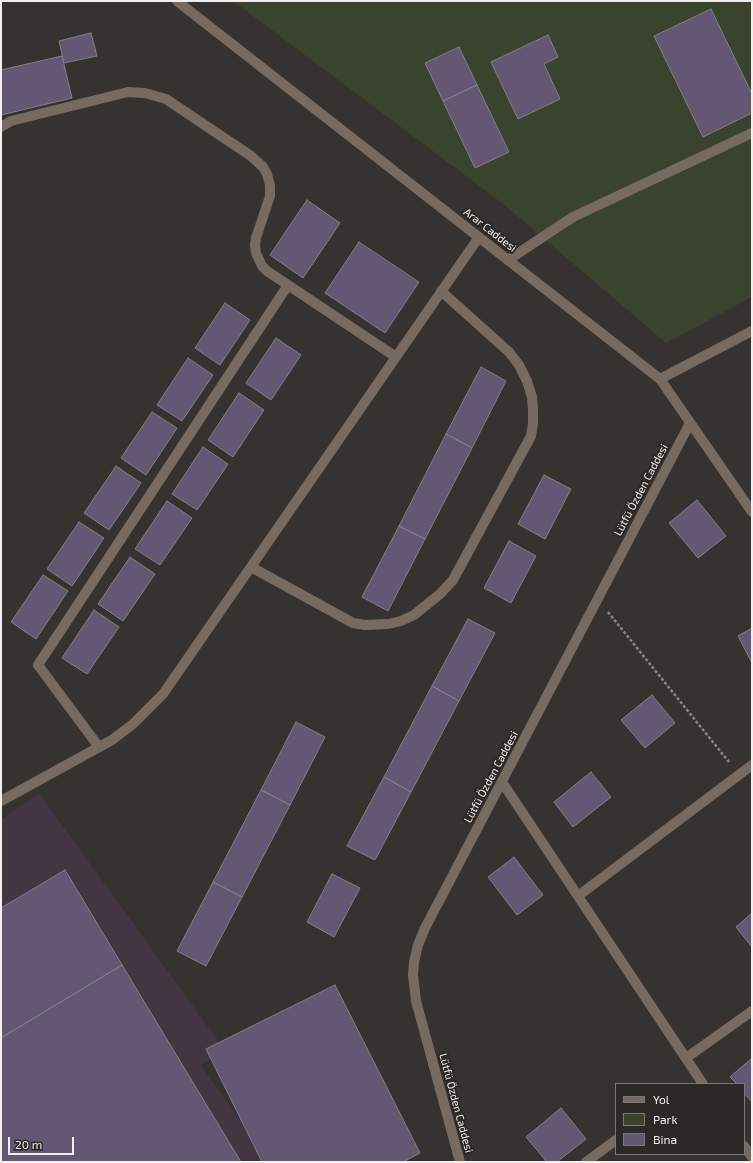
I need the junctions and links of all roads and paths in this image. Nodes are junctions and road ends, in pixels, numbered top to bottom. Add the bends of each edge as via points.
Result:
1 (177, 1) edge
2 (1, 127) edge
3 (752, 133) edge
4 (479, 237) junction
5 (508, 260) junction
6 (288, 285) junction
7 (441, 291) junction
8 (752, 331) edge
9 (396, 357) junction
10 (660, 379) junction
11 (690, 423) junction
12 (752, 512) edge
13 (251, 567) junction
14 (597, 600) junction
15 (99, 747) junction
16 (752, 765) edge
17 (739, 774) junction
18 (502, 782) junction
19 (1, 800) edge
20 (578, 896) junction
21 (752, 1010) edge
22 (686, 1058) junction
23 (698, 1082) edge
24 (615, 1141) edge
25 (745, 1147) edge
26 (752, 1157) edge
27 (460, 1162) edge
28 (586, 1162) edge

1 - 4 street, Arar Caddesi
2 - 6 street via 11,121 128,92 145,93 166,99 251,156 263,167 270,185 270,196 256,238 256,253 262,266
3 - 5 street via 573,217
4 - 5 street, Arar Caddesi
4 - 7 street
5 - 10 street, Arar Caddesi
6 - 9 street
6 - 15 street via 38,665
7 - 9 street
7 - 13 street via 509,352 527,381 533,410 531,436 453,580 414,615 388,624 365,625 353,623
8 - 10 street
9 - 13 street
10 - 11 street, Arar Caddesi
11 - 12 street, Arar Caddesi
11 - 14 street, Lütfü Özden Caddesi
13 - 15 street via 163,694 133,724
14 - 17 path
14 - 18 street, Lütfü Özden Caddesi
15 - 19 street
16 - 17 street
17 - 20 street
18 - 20 street
18 - 27 street, Lütfü Özden Caddesi via 425,928 414,962 416,1001
20 - 22 street
21 - 22 street
22 - 23 street
24 - 28 street
25 - 26 street

